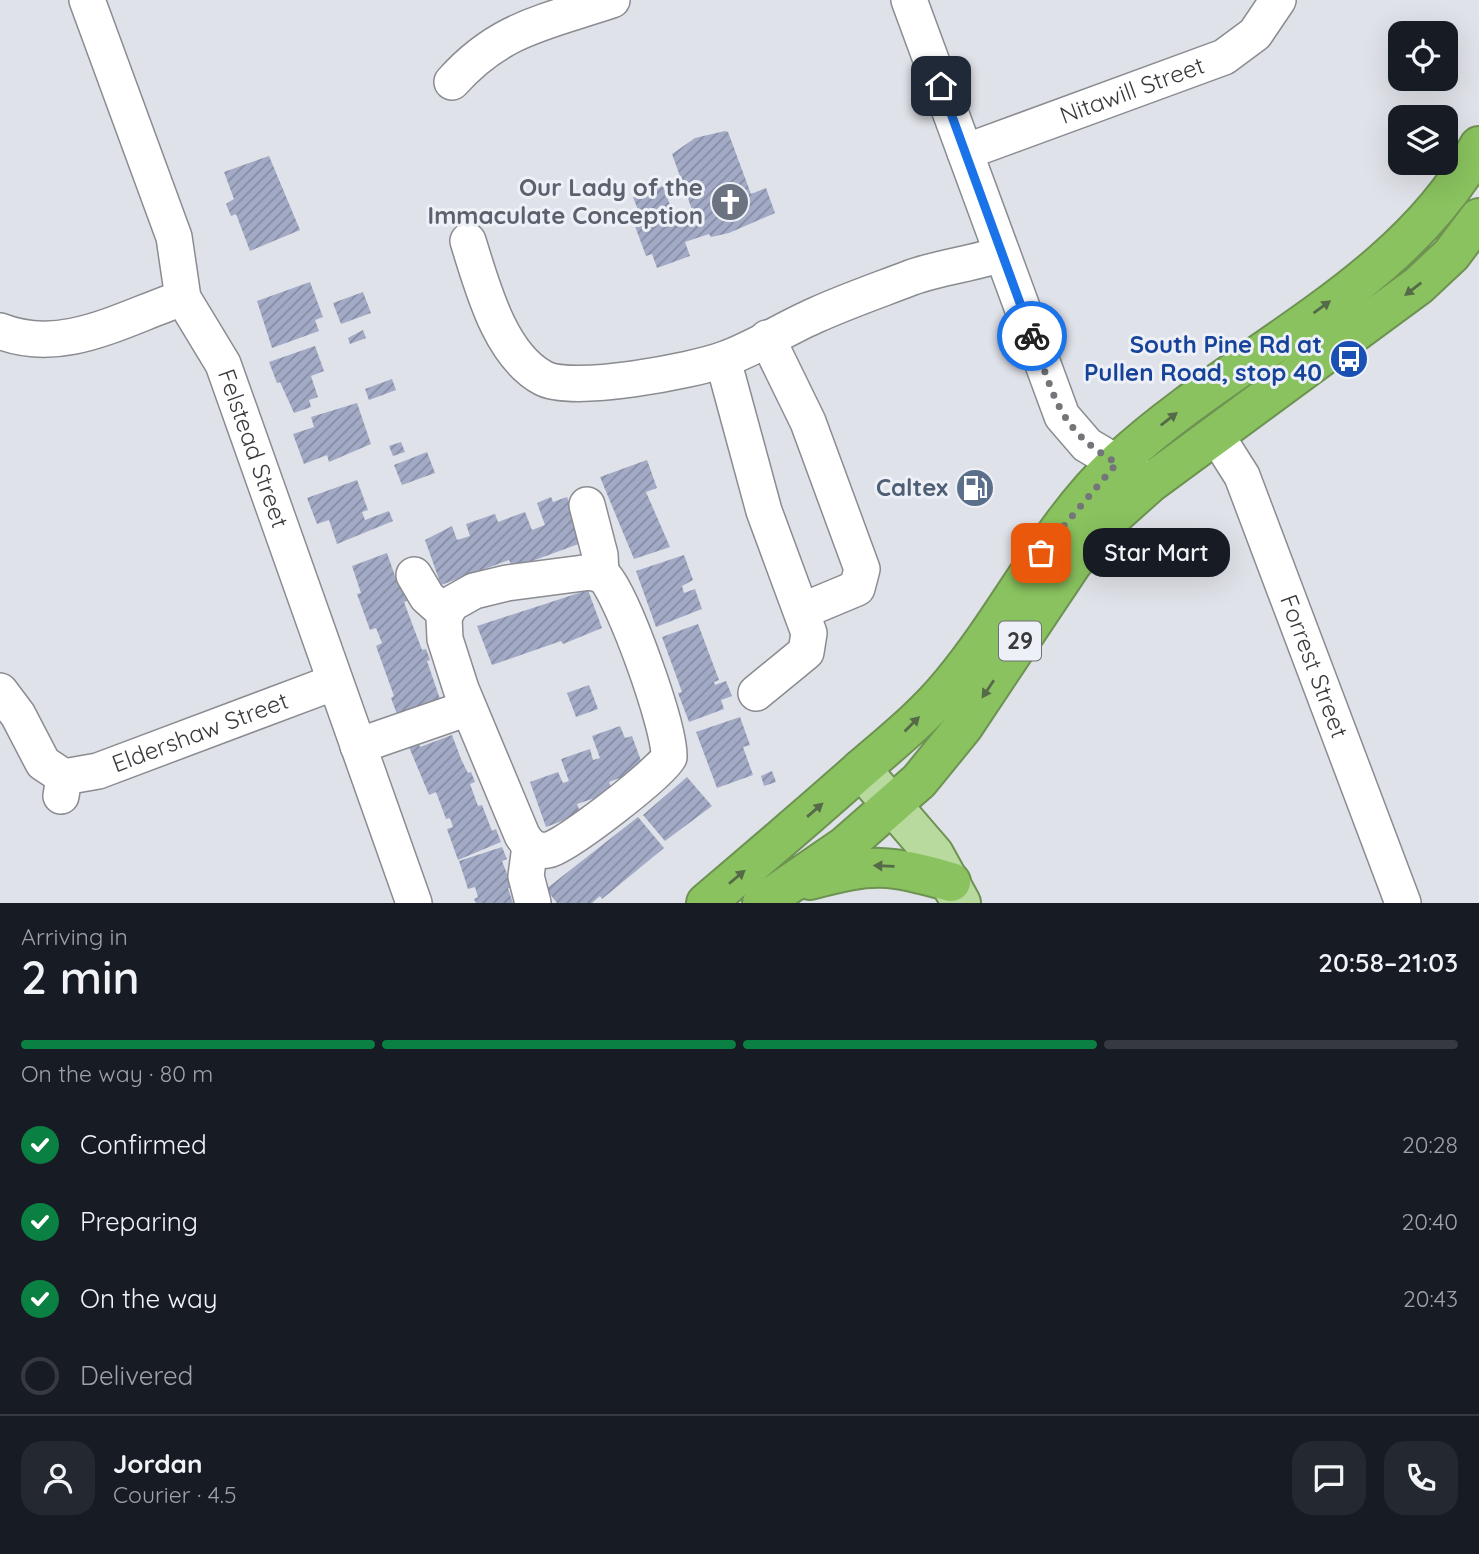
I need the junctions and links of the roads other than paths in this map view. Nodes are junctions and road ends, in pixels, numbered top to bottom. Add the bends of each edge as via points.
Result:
1 (87, 0) edge
2 (612, 0) edge
3 (909, 0) edge
4 (1278, 0) edge
5 (452, 82) dead end
6 (965, 152) junction
7 (1476, 158) edge
8 (1473, 234) edge
9 (468, 241) dead end
10 (1003, 254) junction
11 (183, 298) junction
12 (0, 331) edge
13 (767, 338) junction
14 (723, 360) junction
15 (1216, 435) junction
16 (1117, 463) junction
17 (1150, 483) junction
18 (587, 505) dead end
19 (601, 574) junction
20 (414, 575) dead end
21 (802, 611) junction
22 (445, 613) junction
23 (335, 682) junction
24 (0, 691) edge
25 (755, 693) dead end
26 (468, 708) junction
27 (358, 746) junction
28 (861, 769) junction
29 (894, 805) junction
30 (530, 846) junction
31 (956, 892) edge
32 (773, 895) edge
33 (414, 903) edge
34 (533, 903) edge
35 (706, 903) edge
36 (1403, 903) edge

1 - 11 street, Felstead Street via 174,237
2 - 5 street via 510,35 477,55
3 - 6 street
4 - 6 street, Nitawill Street via 1255,34 1224,57
6 - 10 street
16 -> 7 highway, 29 via 1182,408 1399,248 1436,211
8 -> 15 highway, 29 via 1419,285
9 - 14 street via 494,319 518,355 543,378 569,384 601,382
10 - 13 street via 914,277
10 - 16 street via 1062,416 1087,445
11 - 12 street via 64,339 28,340
11 - 23 street, Felstead Street via 223,364
13 - 14 street
13 - 21 street via 808,422 862,569 857,588
14 - 21 street via 764,511
15 - 17 highway, 29
15 - 36 street, Forrest Street via 1242,476
16 - 17 street
28 -> 16 highway, 29 via 949,686 1054,535
17 -> 29 highway, 29 via 1088,542 963,727
18 - 19 street
19 - 22 street via 494,586 459,598
19 - 30 street via 614,592 680,763 656,774 561,845 546,850
20 - 22 street via 426,597
21 - 25 street via 808,633 806,652
22 - 26 street via 447,645
23 - 24 street, Eldershaw Street via 62,787
23 - 27 street, Felstead Street
26 - 27 street
26 - 30 street
27 - 33 street, Felstead Street
28 - 29 main road
35 -> 28 highway
29 - 31 main road
29 - 32 highway via 845,846
30 - 34 street via 526,876
31 -> 32 highway via 898,867 871,866

